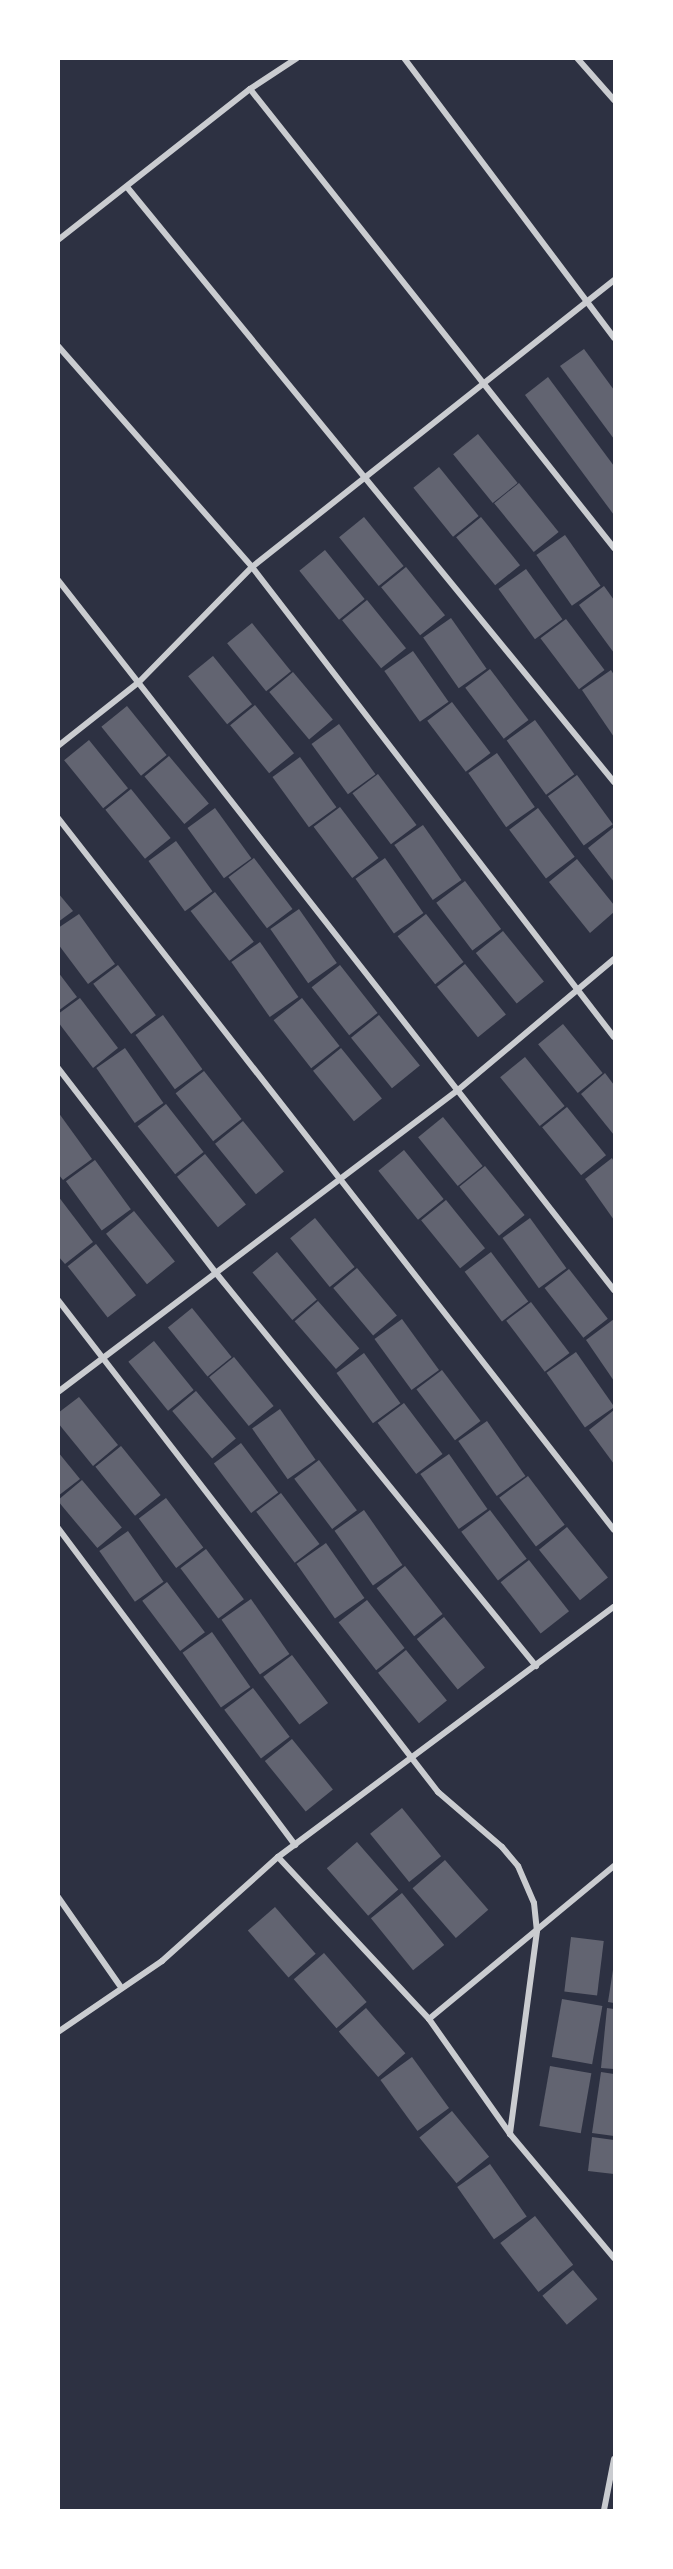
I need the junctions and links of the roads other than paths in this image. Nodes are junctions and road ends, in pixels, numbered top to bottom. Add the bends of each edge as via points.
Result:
1 (297, 58) edge
2 (404, 58) edge
3 (577, 58) edge
4 (249, 89) junction
5 (615, 100) edge
6 (127, 188) junction
7 (58, 240) edge
8 (615, 280) edge
9 (587, 302) junction
10 (615, 338) edge
11 (58, 346) edge
12 (486, 382) junction
13 (365, 478) junction
14 (615, 548) edge
15 (252, 567) junction
16 (58, 580) edge
17 (139, 682) junction
18 (58, 746) edge
19 (615, 782) edge
20 (58, 818) edge
21 (615, 959) edge
22 (576, 991) junction
23 (615, 1037) edge
24 (58, 1068) edge
25 (458, 1090) junction
26 (337, 1179) junction
27 (216, 1274) junction
28 (615, 1290) edge
29 (58, 1300) edge
30 (103, 1359) junction
31 (58, 1392) edge
32 (58, 1528) edge
33 (615, 1530) edge
34 (615, 1607) edge
35 (536, 1666) junction
36 (413, 1757) junction
37 (295, 1845) junction
38 (278, 1857) junction
39 (615, 1866) edge
40 (58, 1897) edge
41 (537, 1931) junction
42 (120, 1986) junction
43 (429, 2019) junction
44 (58, 2032) edge
45 (510, 2134) junction
46 (615, 2258) edge
47 (615, 2458) edge
48 (604, 2511) edge

1 - 4 street
2 - 9 street
3 - 5 street
4 - 6 street
4 - 12 street
6 - 7 street
6 - 13 street
8 - 9 street
9 - 10 street
9 - 12 street
11 - 15 street
12 - 13 street
12 - 14 street
13 - 15 street
13 - 19 street
15 - 17 street
15 - 22 street
16 - 17 street
17 - 18 street
17 - 25 street
20 - 26 street
21 - 22 street
22 - 23 street
22 - 25 street
24 - 27 street
25 - 26 street
25 - 28 street
26 - 27 street
26 - 33 street
27 - 30 street
27 - 35 street
29 - 30 street
30 - 31 street
30 - 36 street
32 - 37 street
34 - 35 street
35 - 36 street
36 - 37 street
36 - 41 street via 457,1811 502,1847 518,1866 534,1903
37 - 38 street
38 - 42 street via 162,1961
38 - 43 street
39 - 41 street
40 - 42 street
41 - 43 street
41 - 45 street
42 - 44 street
43 - 45 street
45 - 46 street
47 - 48 street

